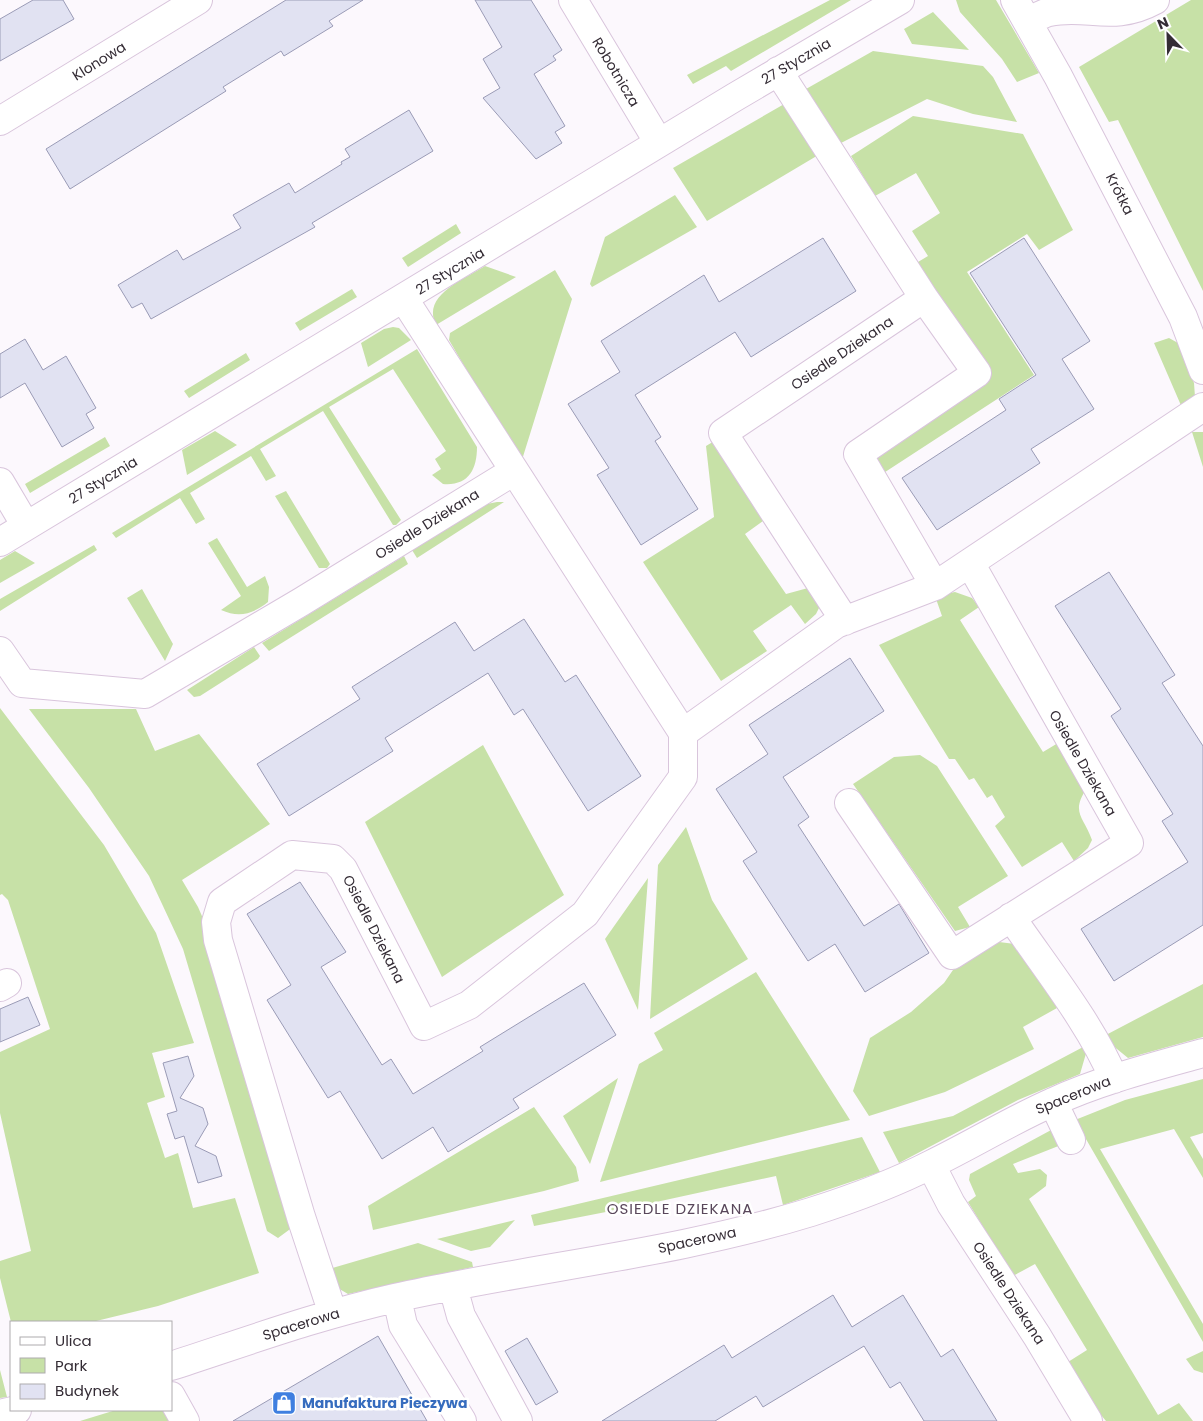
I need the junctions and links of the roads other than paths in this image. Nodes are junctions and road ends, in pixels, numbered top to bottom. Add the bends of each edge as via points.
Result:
1 (198, 0) edge
2 (573, 0) edge
3 (900, 0) edge
4 (1155, 0) edge
5 (1021, 11) edge
6 (778, 71) junction
7 (0, 121) edge
8 (659, 143) junction
9 (924, 298) junction
10 (404, 299) junction
11 (1203, 370) edge
12 (1203, 407) edge
13 (514, 471) junction
14 (0, 482) edge
15 (26, 526) junction
16 (0, 542) edge
17 (970, 563) junction
18 (935, 586) junction
19 (845, 621) junction
20 (0, 651) edge
21 (684, 733) junction
22 (849, 803) dead end
23 (1011, 917) junction
24 (1203, 1053) edge
25 (1114, 1079) junction
26 (1053, 1102) junction
27 (1071, 1140) dead end
28 (931, 1165) junction
29 (453, 1287) junction
30 (397, 1298) junction
31 (333, 1314) junction
32 (172, 1366) edge
33 (172, 1398) edge
34 (13, 1411) edge
35 (0, 1414) edge
36 (185, 1421) edge
37 (462, 1421) edge
38 (518, 1421) edge
39 (1088, 1421) edge

1 - 7 street, Klonowa
2 - 8 street, Robotnicza
3 - 6 street, 27 Stycznia
4 - 5 street via 1112,13
5 - 11 street, Krótka via 1183,317
6 - 8 street, 27 Stycznia
6 - 9 street
8 - 10 street, 27 Stycznia
9 - 18 street via 977,373 858,454
9 - 19 street, Osiedle Dziekana via 723,433
10 - 13 street
10 - 15 street, 27 Stycznia
12 - 17 street
13 - 20 street, Osiedle Dziekana via 145,694 22,682
13 - 21 street
14 - 15 street
15 - 16 street, 27 Stycznia
17 - 18 street
17 - 23 street, Osiedle Dziekana via 1129,843
18 - 19 street
19 - 21 street via 836,624
21 - 31 street, Osiedle Dziekana via 684,777 585,914 469,1005 424,1026 343,869 333,858 292,855 222,902 216,922 218,940
22 - 23 street, Osiedle Dziekana via 952,955
23 - 25 street via 1078,1015
24 - 25 street, Spacerowa
25 - 26 street, Spacerowa
26 - 27 street
26 - 28 street, Spacerowa
28 - 29 street, Spacerowa via 867,1193 764,1225
28 - 39 street, Osiedle Dziekana via 951,1204
29 - 30 street, Spacerowa
29 - 38 street via 461,1316
30 - 31 street, Spacerowa
30 - 37 street via 403,1325
31 - 32 street, Spacerowa
33 - 36 street
34 - 35 street

